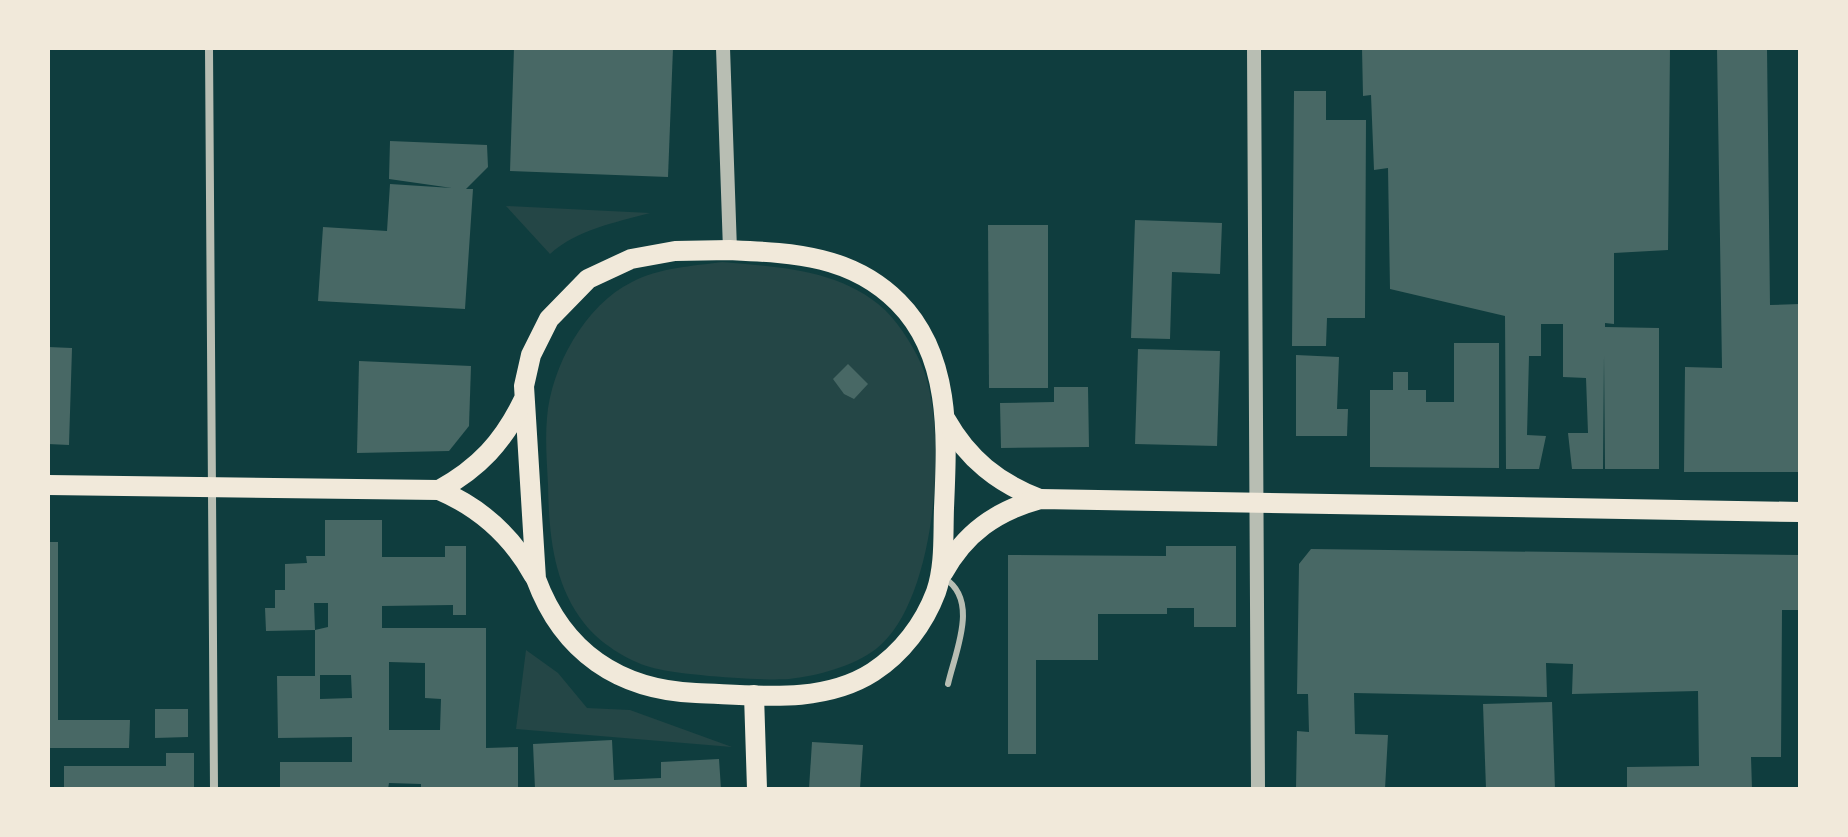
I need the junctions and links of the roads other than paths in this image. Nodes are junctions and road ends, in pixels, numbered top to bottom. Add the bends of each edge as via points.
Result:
1 (209, 48) edge
2 (723, 48) edge
3 (1254, 48) edge
4 (730, 250) junction
5 (523, 401) junction
6 (946, 420) junction
7 (48, 485) edge
8 (212, 487) junction
9 (439, 490) junction
10 (1040, 499) junction
11 (1259, 504) junction
12 (1800, 512) edge
13 (941, 576) junction
14 (536, 579) junction
15 (948, 684) dead end
16 (754, 695) junction
17 (214, 789) edge
18 (757, 789) edge
19 (1258, 789) edge

1 - 8 street
2 - 4 street
3 - 11 street
4 - 5 main road via 653,253 588,279 563,302 538,339
4 - 6 main road via 825,259 881,287 912,317 926,342
5 - 9 main road via 486,459
5 - 14 main road
6 - 10 main road via 984,469
6 - 13 main road
7 - 8 main road
8 - 9 main road
8 - 17 street
9 - 14 main road via 489,519
10 - 11 main road
10 - 13 main road via 982,525
11 - 12 main road
11 - 19 street
13 - 15 lane via 959,591 964,609
13 - 16 main road via 921,624 872,672 821,692
14 - 16 main road via 570,640 617,676 660,690
16 - 18 main road

